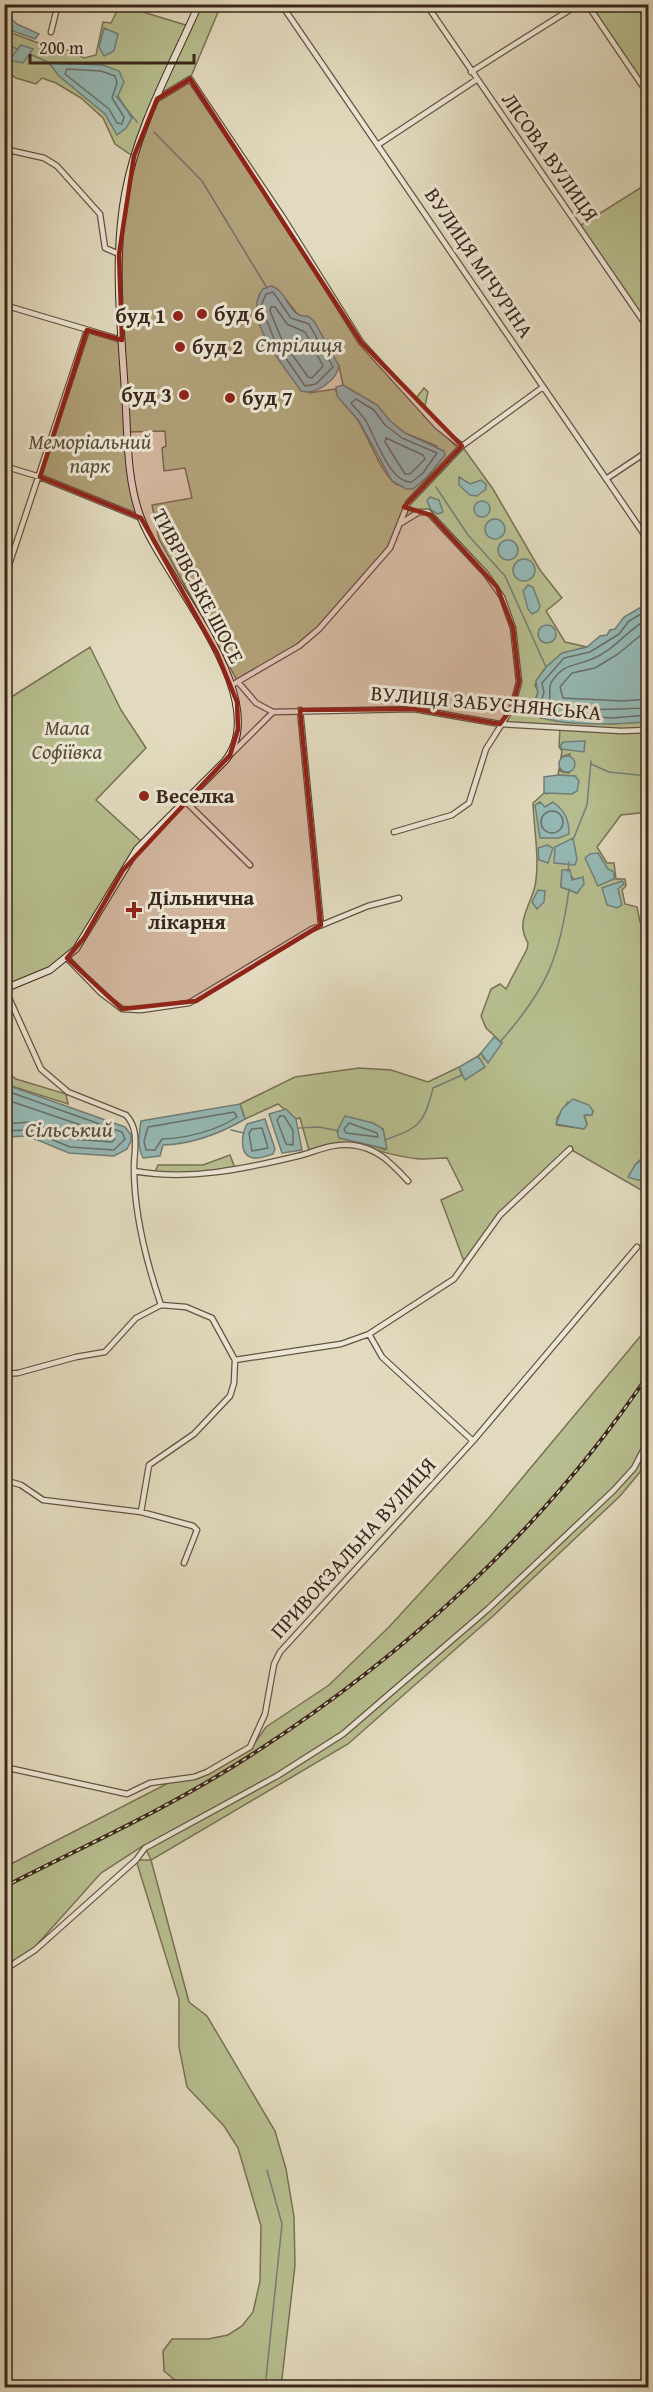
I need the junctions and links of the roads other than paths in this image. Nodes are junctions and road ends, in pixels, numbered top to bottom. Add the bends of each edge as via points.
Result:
1 (58, 4) edge
2 (199, 4) edge
3 (281, 4) edge
4 (426, 4) edge
5 (579, 4) edge
6 (587, 4) edge
7 (51, 32) dead end
8 (471, 72) junction
9 (476, 80) junction
10 (648, 94) edge
11 (156, 99) junction
12 (379, 144) junction
13 (4, 149) edge
14 (119, 254) junction
15 (4, 305) edge
16 (648, 328) edge
17 (87, 330) junction
18 (122, 340) junction
19 (543, 387) junction
20 (462, 446) junction
21 (648, 451) edge
22 (4, 466) edge
23 (40, 477) junction
24 (606, 479) junction
25 (141, 518) junction
26 (401, 523) junction
27 (648, 540) edge
28 (4, 580) edge
29 (235, 683) junction
30 (300, 710) junction
31 (273, 712) junction
32 (500, 724) junction
33 (648, 730) edge
34 (230, 755) junction
35 (184, 800) junction
36 (394, 832) dead end
37 (249, 865) dead end
38 (399, 898) dead end
39 (321, 925) junction
40 (67, 958) junction
41 (5, 989) edge
42 (570, 1149) dead end
43 (134, 1171) junction
44 (408, 1181) dead end
45 (637, 1247) dead end
46 (160, 1305) junction
47 (369, 1334) junction
48 (235, 1360) junction
49 (4, 1374) edge
50 (473, 1441) junction
51 (648, 1441) edge
52 (4, 1480) edge
53 (141, 1512) junction
54 (184, 1563) dead end
55 (4, 1767) edge
56 (4, 1970) edge

1 - 7 street
2 - 11 main road, ТИВРІВСЬКЕ ШОСЕ
3 - 12 street, ВУЛИЦЯ МІЧУРІНА
4 - 8 street, ЛІСОВА ВУЛИЦЯ
5 - 8 street
6 - 10 street
8 - 9 street, ЛІСОВА ВУЛИЦЯ
9 - 12 street
9 - 16 street, ЛІСОВА ВУЛИЦЯ
11 - 14 main road, ТИВРІВСЬКЕ ШОСЕ via 128,181
11 - 20 street via 190,79 361,342 437,426
12 - 19 street, ВУЛИЦЯ МІЧУРІНА
13 - 14 street via 44,158 57,166 100,214 105,248
14 - 18 main road, ТИВРІВСЬКЕ ШОСЕ
15 - 17 street
17 - 18 street
17 - 23 street
18 - 25 main road, ТИВРІВСЬКЕ ШОСЕ via 130,463
19 - 20 street
19 - 24 street, ВУЛИЦЯ МІЧУРІНА
20 - 26 street via 408,503
21 - 24 street
22 - 23 street
23 - 25 street
23 - 28 street
24 - 27 street, ВУЛИЦЯ МІЧУРІНА
25 - 29 main road, ТИВРІВСЬКЕ ШОСЕ
26 - 29 street via 390,548 319,629 300,646
26 - 32 street via 419,512 428,512 491,579 502,597 513,628 519,673 514,703
29 - 31 street via 256,703
29 - 34 main road, ТИВРІВСЬКЕ ШОСЕ via 239,724
30 - 31 street, ВУЛИЦЯ ЗАБУСНЯНСЬКА
30 - 32 street, ВУЛИЦЯ ЗАБУСНЯНСЬКА via 414,709
30 - 39 street
31 - 34 street
32 - 33 street, ВУЛИЦЯ ЗАБУСНЯНСЬКА
32 - 36 street via 486,749 472,798 465,807
34 - 35 main road, ТИВРІВСЬКЕ ШОСЕ
35 - 37 street
35 - 40 main road, ТИВРІВСЬКЕ ШОСЕ via 132,856 84,938
38 - 39 street
39 - 40 street via 196,1000 141,1010 117,1006
40 - 41 main road, ТИВРІВСЬКЕ ШОСЕ via 37,977
41 - 43 street via 41,1069 68,1092 116,1110 132,1122
42 - 47 street via 497,1218 454,1279
43 - 44 street via 170,1176 205,1174 346,1145 384,1155
43 - 46 street via 141,1233
45 - 50 street, ПРИВОКЗАЛЬНА ВУЛИЦЯ
46 - 48 street via 186,1307 212,1318
46 - 49 street via 135,1318 105,1352
47 - 48 street via 341,1344
47 - 50 street via 382,1357
48 - 53 street via 234,1383 220,1409 194,1434 149,1465
50 - 55 street, ПРИВОКЗАЛЬНА ВУЛИЦЯ via 280,1652 274,1664 265,1714 250,1746 194,1777 150,1783 127,1794
51 - 56 street via 634,1468 614,1490 488,1609 343,1734 277,1776 145,1848 35,1950
52 - 53 street via 21,1485 43,1500
53 - 54 street via 194,1526 197,1530

